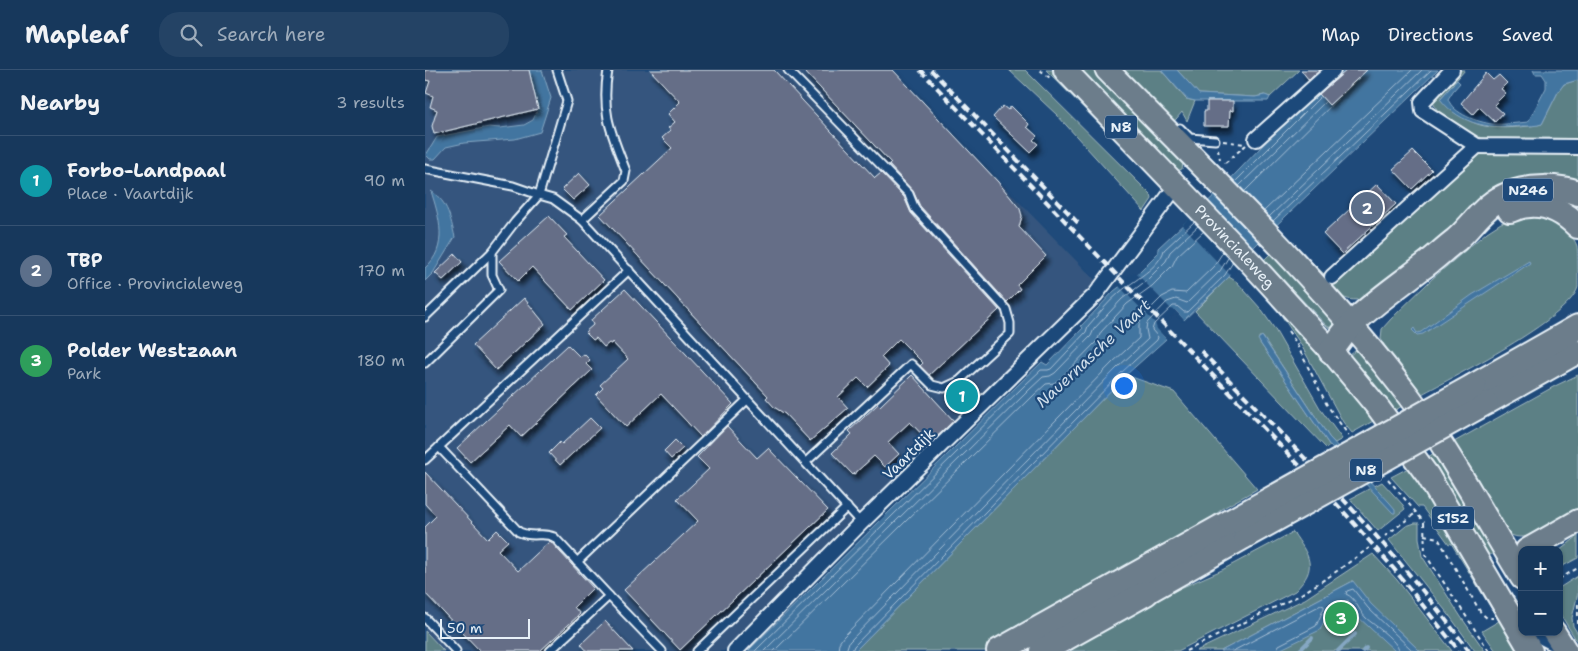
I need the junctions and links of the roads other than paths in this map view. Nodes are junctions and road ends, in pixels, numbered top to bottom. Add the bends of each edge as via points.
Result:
1 (557, 70) edge
2 (607, 70) edge
3 (789, 70) edge
4 (1065, 70) edge
5 (1107, 70) edge
6 (1333, 70) edge
7 (1452, 70) edge
8 (1177, 125) dead end
9 (1215, 140) road end
10 (1252, 141) road end
11 (1477, 146) junction
12 (1578, 147) edge
13 (425, 169) edge
14 (1177, 184) junction
15 (1578, 193) edge
16 (539, 195) junction
17 (582, 220) junction
18 (1578, 226) edge
19 (1468, 229) junction
20 (492, 252) junction
21 (629, 270) junction
22 (1332, 277) dead end
23 (1578, 310) edge
24 (425, 317) edge
25 (1578, 327) edge
26 (1355, 331) junction
27 (1331, 351) junction
28 (1578, 352) edge
29 (1578, 362) edge
30 (425, 363) edge
31 (1534, 365) junction
32 (747, 400) junction
33 (439, 447) junction
34 (425, 460) edge
35 (806, 462) junction
36 (847, 507) junction
37 (1578, 521) edge
38 (861, 522) junction
39 (1578, 528) edge
40 (1238, 529) junction
41 (1543, 546) edge
42 (1553, 546) edge
43 (1518, 560) edge
44 (577, 562) junction
45 (1518, 564) edge
46 (1491, 582) junction
47 (1146, 593) joint
48 (609, 596) junction
49 (425, 618) edge
50 (1561, 644) edge
51 (1529, 647) edge
52 (1009, 648) edge
53 (456, 651) edge
54 (551, 651) edge
55 (663, 651) edge
56 (697, 651) edge
57 (735, 651) edge
58 (1042, 651) edge

1 - 16 lane via 567,101
2 - 17 lane via 606,114 627,171 624,181
3 - 35 lane via 909,194 915,209 1006,309 1010,323 1010,334 959,381 944,388 931,385 911,364
4 - 14 main road, Provincialeweg / N8
5 - 26 main road, Provincialeweg / N8 via 1222,176 1271,238
6 - 10 street
7 - 11 street via 1422,102 1423,111
8 - 9 lane via 1190,138
11 - 12 street
11 - 22 street
13 - 16 lane via 513,186
14 - 27 main road, Provincialeweg / N8
14 - 38 street, Vaartdijk via 1096,294
15 - 19 highway, N246 via 1539,188 1509,194 1483,210
16 - 17 lane via 553,200
16 - 20 lane
17 - 21 lane
18 - 19 highway via 1551,207 1526,204
19 - 26 highway via 1385,294
20 - 24 lane
20 - 30 lane via 492,275 499,290
21 - 32 lane
21 - 33 lane
23 - 31 highway, N8
25 - 31 highway
26 - 27 highway
26 - 43 main road, Provincialeweg / N8 via 1410,399
27 - 46 main road, Provincialeweg / S152 via 1414,454
28 - 31 main road
29 - 31 main road, N8
31 - 40 highway, N8, bridge
32 - 35 lane
32 - 44 lane
33 - 34 lane
33 - 44 lane via 519,532 529,537 547,534 554,537
35 - 36 lane
36 - 38 lane
36 - 56 lane
37 - 41 main road
38 - 57 street, Vaartdijk
39 - 42 main road
40 - 47 main road, N8
40 - 52 highway, N8
44 - 48 lane
45 - 46 main road
46 - 51 main road, Provincialeweg / S152
47 - 58 highway, N8
48 - 54 lane
48 - 55 lane
49 - 53 lane
50 - 51 street via 1537,636

